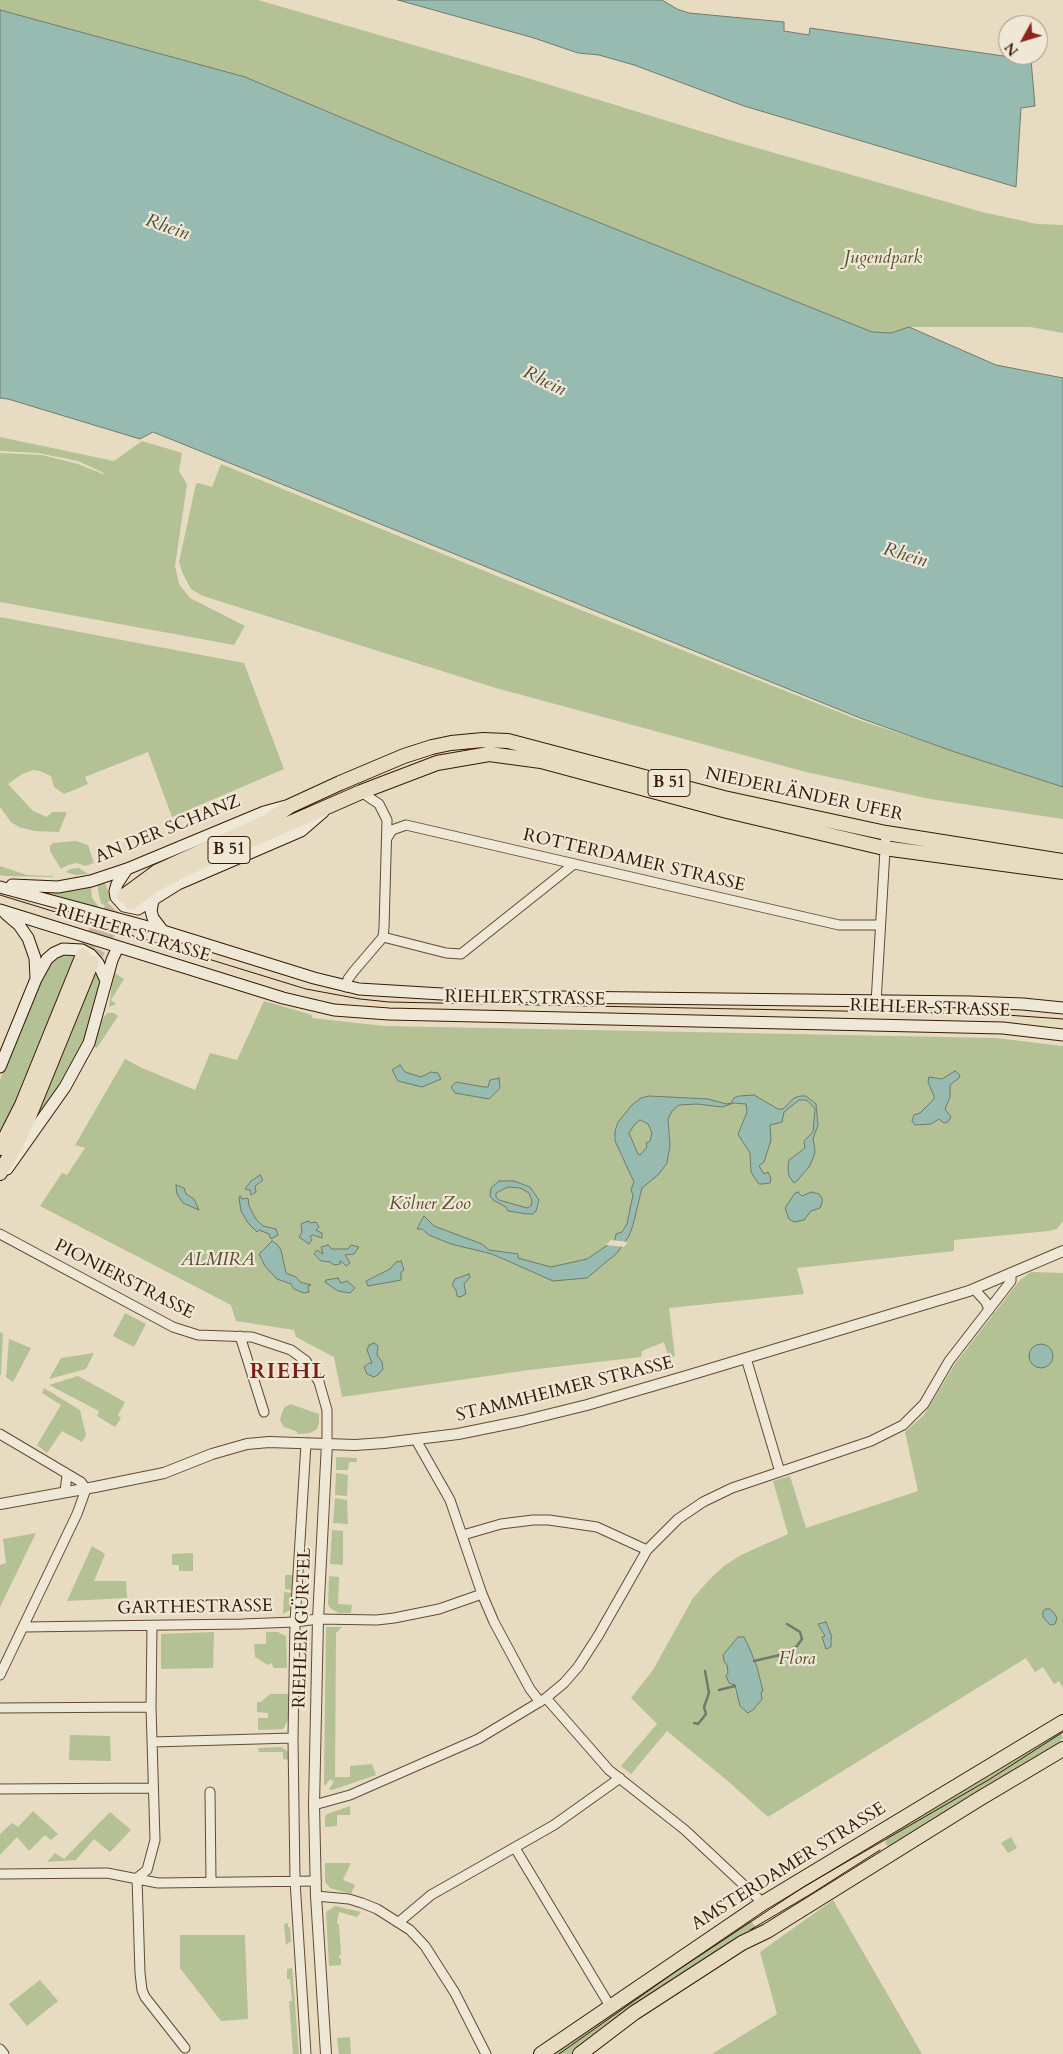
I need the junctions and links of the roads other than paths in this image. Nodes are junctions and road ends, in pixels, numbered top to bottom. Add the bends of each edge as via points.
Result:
1 (451, 743) joint
2 (468, 756) joint
3 (383, 764) junction
4 (383, 783) junction
5 (361, 792) junction
6 (331, 805) junction
7 (290, 806) junction
8 (886, 833) junction
9 (387, 838) junction
10 (884, 848) junction
11 (1063, 861) edge
12 (574, 864) junction
13 (127, 869) junction
14 (1063, 872) edge
15 (0, 885) edge
16 (153, 900) junction
17 (0, 910) edge
18 (880, 925) junction
19 (163, 931) junction
20 (383, 937) junction
21 (118, 947) junction
22 (36, 979) junction
23 (106, 981) junction
24 (346, 987) junction
25 (876, 1003) junction
26 (1063, 1008) edge
27 (1063, 1035) edge
28 (0, 1066) edge
29 (0, 1148) edge
30 (0, 1173) edge
31 (0, 1177) edge
32 (0, 1234) edge
33 (1063, 1251) edge
34 (1011, 1273) junction
35 (974, 1289) junction
36 (989, 1310) junction
37 (240, 1336) junction
38 (746, 1358) junction
39 (263, 1408) dead end
40 (0, 1434) edge
41 (416, 1440) junction
42 (327, 1443) junction
43 (306, 1444) junction
44 (780, 1472) junction
45 (67, 1475) junction
46 (86, 1489) junction
47 (65, 1492) junction
48 (0, 1504) edge
49 (463, 1535) junction
50 (648, 1550) junction
51 (482, 1594) junction
52 (318, 1619) junction
53 (295, 1622) junction
54 (152, 1626) junction
55 (24, 1627) junction
56 (0, 1675) edge
57 (543, 1700) junction
58 (151, 1707) junction
59 (0, 1708) edge
60 (1060, 1726) edge
61 (293, 1738) junction
62 (152, 1742) junction
63 (1063, 1742) edge
64 (1057, 1752) edge
65 (620, 1778) junction
66 (153, 1788) junction
67 (0, 1789) edge
68 (210, 1792) dead end
69 (314, 1805) junction
70 (887, 1827) junction
71 (515, 1848) junction
72 (883, 1859) junction
73 (0, 1874) edge
74 (137, 1878) junction
75 (296, 1881) junction
76 (316, 1881) junction
77 (211, 1882) junction
78 (316, 1896) junction
79 (762, 1903) junction
80 (399, 1922) junction
81 (610, 2006) junction
82 (185, 2048) dead end
83 (0, 2049) edge
84 (4, 2054) edge
85 (306, 2054) edge
86 (326, 2054) edge
87 (486, 2054) edge
88 (542, 2054) edge
89 (580, 2054) edge

1 - 3 main road, AN DER SCHANZ / B 51
1 - 8 main road, NIEDERLÄNDER UFER / B 51 via 508,741 724,798
2 - 4 main road, AN DER SCHANZ / B 51 via 437,763
2 - 10 main road, NIEDERLÄNDER UFER / B 51 via 489,754 541,761 727,811
3 - 4 main road via 390,764 394,773
3 - 7 main road, AN DER SCHANZ / B 51
4 - 5 main road, AN DER SCHANZ / B 51
5 - 6 main road, AN DER SCHANZ / B 51
5 - 9 street via 379,804 387,820
6 - 7 main road, AN DER SCHANZ / B 51 via 176,874 127,900 158,871 268,821
6 - 16 main road, AN DER SCHANZ via 301,831 178,884
7 - 13 main road, AN DER SCHANZ / B 51 via 264,812
8 - 10 street
8 - 11 main road, NIEDERLÄNDER UFER / B 51
9 - 12 street, ROTTERDAMER STRASSE via 392,830 406,825
9 - 20 street
10 - 14 main road, NIEDERLÄNDER UFER / B 51
10 - 18 street
12 - 18 street, ROTTERDAMER STRASSE via 839,925
12 - 20 street via 461,954
13 - 15 main road, AN DER SCHANZ / B 51 via 91,881 58,887
13 - 16 main road, AN DER SCHANZ via 115,891 119,902 138,909
15 - 19 main road, RIEHLER STRASSE
16 - 19 main road via 153,918
17 - 21 main road, RIEHLER STRASSE
17 - 22 main road via 24,931 35,958
18 - 25 street
19 - 24 main road, RIEHLER STRASSE
20 - 24 street via 348,979
21 - 23 main road
21 - 27 main road, RIEHLER STRASSE via 283,998 334,1010 389,1014 1003,1028
22 - 23 main road via 54,953 74,948 91,955
22 - 28 main road
23 - 31 main road via 95,1026 78,1065
24 - 25 main road, RIEHLER STRASSE via 475,996
25 - 26 main road, RIEHLER STRASSE via 996,1003
29 - 30 main road via 87,959 28,1119
32 - 37 street, PIONIERSTRASSE via 173,1327 198,1335
33 - 34 street, STAMMHEIMER STRASSE
34 - 35 street, STAMMHEIMER STRASSE
34 - 36 street via 1011,1281
35 - 36 street
35 - 38 street, STAMMHEIMER STRASSE
36 - 44 street via 949,1361 924,1404 903,1425 871,1441
37 - 39 street
37 - 42 street, RIEHLER GÜRTEL via 279,1345 306,1361 325,1399
38 - 41 street, STAMMHEIMER STRASSE via 532,1419
38 - 44 street
40 - 45 street
41 - 42 street, STAMMHEIMER STRASSE via 360,1445
41 - 49 street via 446,1491
42 - 43 street, STAMMHEIMER STRASSE
42 - 52 street, RIEHLER GÜRTEL
43 - 46 street, STAMMHEIMER STRASSE via 247,1444 164,1473
43 - 53 street, RIEHLER GÜRTEL
44 - 50 street via 732,1488 703,1502 678,1519
45 - 46 street via 81,1482
45 - 47 street
46 - 47 street, STAMMHEIMER STRASSE
46 - 55 street
47 - 48 street, STAMMHEIMER STRASSE
49 - 50 street via 501,1524 549,1520 597,1527
49 - 51 street
50 - 57 street via 578,1667
51 - 52 street, GARTHESTRASSE via 439,1609 394,1618
51 - 57 street via 530,1689
52 - 53 street, GARTHESTRASSE
52 - 69 street, RIEHLER GÜRTEL
53 - 54 street, GARTHESTRASSE
53 - 61 street, RIEHLER GÜRTEL
54 - 55 street, GARTHESTRASSE
54 - 58 street
55 - 56 street
57 - 65 street
57 - 69 street via 478,1738 433,1759 350,1795
58 - 59 street
58 - 62 street
60 - 70 main road, AMSTERDAMER STRASSE
61 - 62 street
61 - 75 street, RIEHLER GÜRTEL
62 - 66 street
63 - 64 main road
64 - 72 main road
65 - 71 street
65 - 79 street via 686,1830
66 - 67 street
66 - 74 street via 155,1840 146,1870
68 - 77 street
69 - 76 street, RIEHLER GÜRTEL
70 - 72 main road via 880,1840
70 - 79 main road, AMSTERDAMER STRASSE
71 - 80 street via 431,1896
71 - 81 street
72 - 89 main road via 742,1943
73 - 74 street via 107,1873
74 - 77 street via 158,1883
74 - 82 street via 142,1990
75 - 76 street
75 - 77 street
75 - 85 street, RIEHLER GÜRTEL
76 - 78 street, RIEHLER GÜRTEL
78 - 80 street via 350,1899
78 - 86 street, RIEHLER GÜRTEL
79 - 81 main road, AMSTERDAMER STRASSE
80 - 87 street via 418,1937 433,1958 455,1992
81 - 88 main road, AMSTERDAMER STRASSE
83 - 84 street

